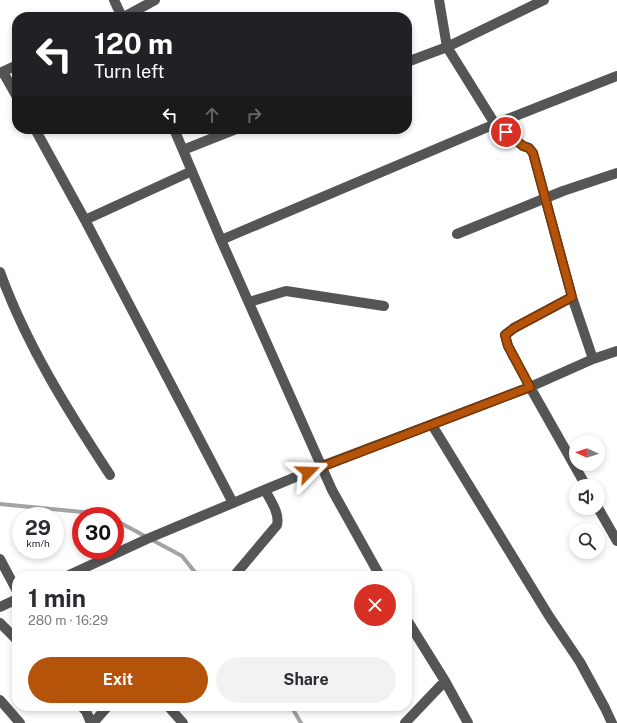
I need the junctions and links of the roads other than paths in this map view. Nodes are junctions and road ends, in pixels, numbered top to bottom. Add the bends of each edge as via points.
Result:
1 (114, 0) edge
2 (155, 0) edge
3 (439, 0) edge
4 (544, 0) edge
5 (120, 12) edge
6 (132, 12) edge
7 (447, 46) junction
8 (412, 60) edge
9 (12, 67) edge
10 (2, 72) edge
11 (617, 76) edge
12 (12, 89) edge
13 (495, 124) junction
14 (38, 134) edge
15 (176, 134) edge
16 (223, 134) edge
17 (183, 150) junction
18 (192, 171) junction
19 (617, 173) edge
20 (546, 198) junction
21 (86, 220) junction
22 (457, 234) dead end
23 (221, 240) junction
24 (0, 272) edge
25 (572, 297) junction
26 (248, 302) junction
27 (384, 306) dead end
28 (617, 351) edge
29 (593, 359) junction
30 (530, 387) junction
31 (432, 425) junction
32 (322, 466) junction
33 (110, 475) dead end
34 (582, 479) edge
35 (265, 490) junction
36 (233, 502) junction
37 (602, 515) edge
38 (617, 541) edge
39 (0, 560) edge
40 (78, 571) edge
41 (238, 571) edge
42 (377, 571) edge
43 (12, 581) edge
44 (12, 601) edge
45 (0, 607) edge
46 (0, 623) edge
47 (412, 628) edge
48 (12, 635) edge
49 (445, 681) junction
50 (0, 700) edge
51 (86, 711) edge
52 (103, 711) edge
53 (172, 711) edge
54 (20, 723) edge
55 (92, 723) edge
56 (183, 723) edge
57 (405, 723) edge
58 (468, 723) edge
59 (612, 723) edge

1 - 5 street
2 - 6 street
3 - 7 street
4 - 7 street
7 - 8 street
7 - 13 street
9 - 10 street
10 - 12 street
11 - 13 street
13 - 20 street via 532,150
13 - 23 street
14 - 21 street
15 - 17 street
16 - 17 street
17 - 18 street
18 - 21 street
18 - 23 street
19 - 20 street
20 - 22 street
20 - 25 street
21 - 36 street
23 - 26 street
24 - 33 street via 20,321 68,410
25 - 29 street
25 - 30 street via 505,335 508,346
26 - 27 street via 286,291
26 - 32 street
28 - 29 street
29 - 30 street
30 - 31 street
30 - 34 street
31 - 32 street
31 - 59 street via 580,662
32 - 35 street
32 - 42 street via 337,500
35 - 36 street
35 - 41 street via 278,516 277,525
36 - 40 street
37 - 38 street
39 - 43 street
44 - 45 street
46 - 48 street
47 - 49 street
49 - 57 street
49 - 58 street
50 - 54 street
51 - 55 street
52 - 55 street
53 - 56 street

